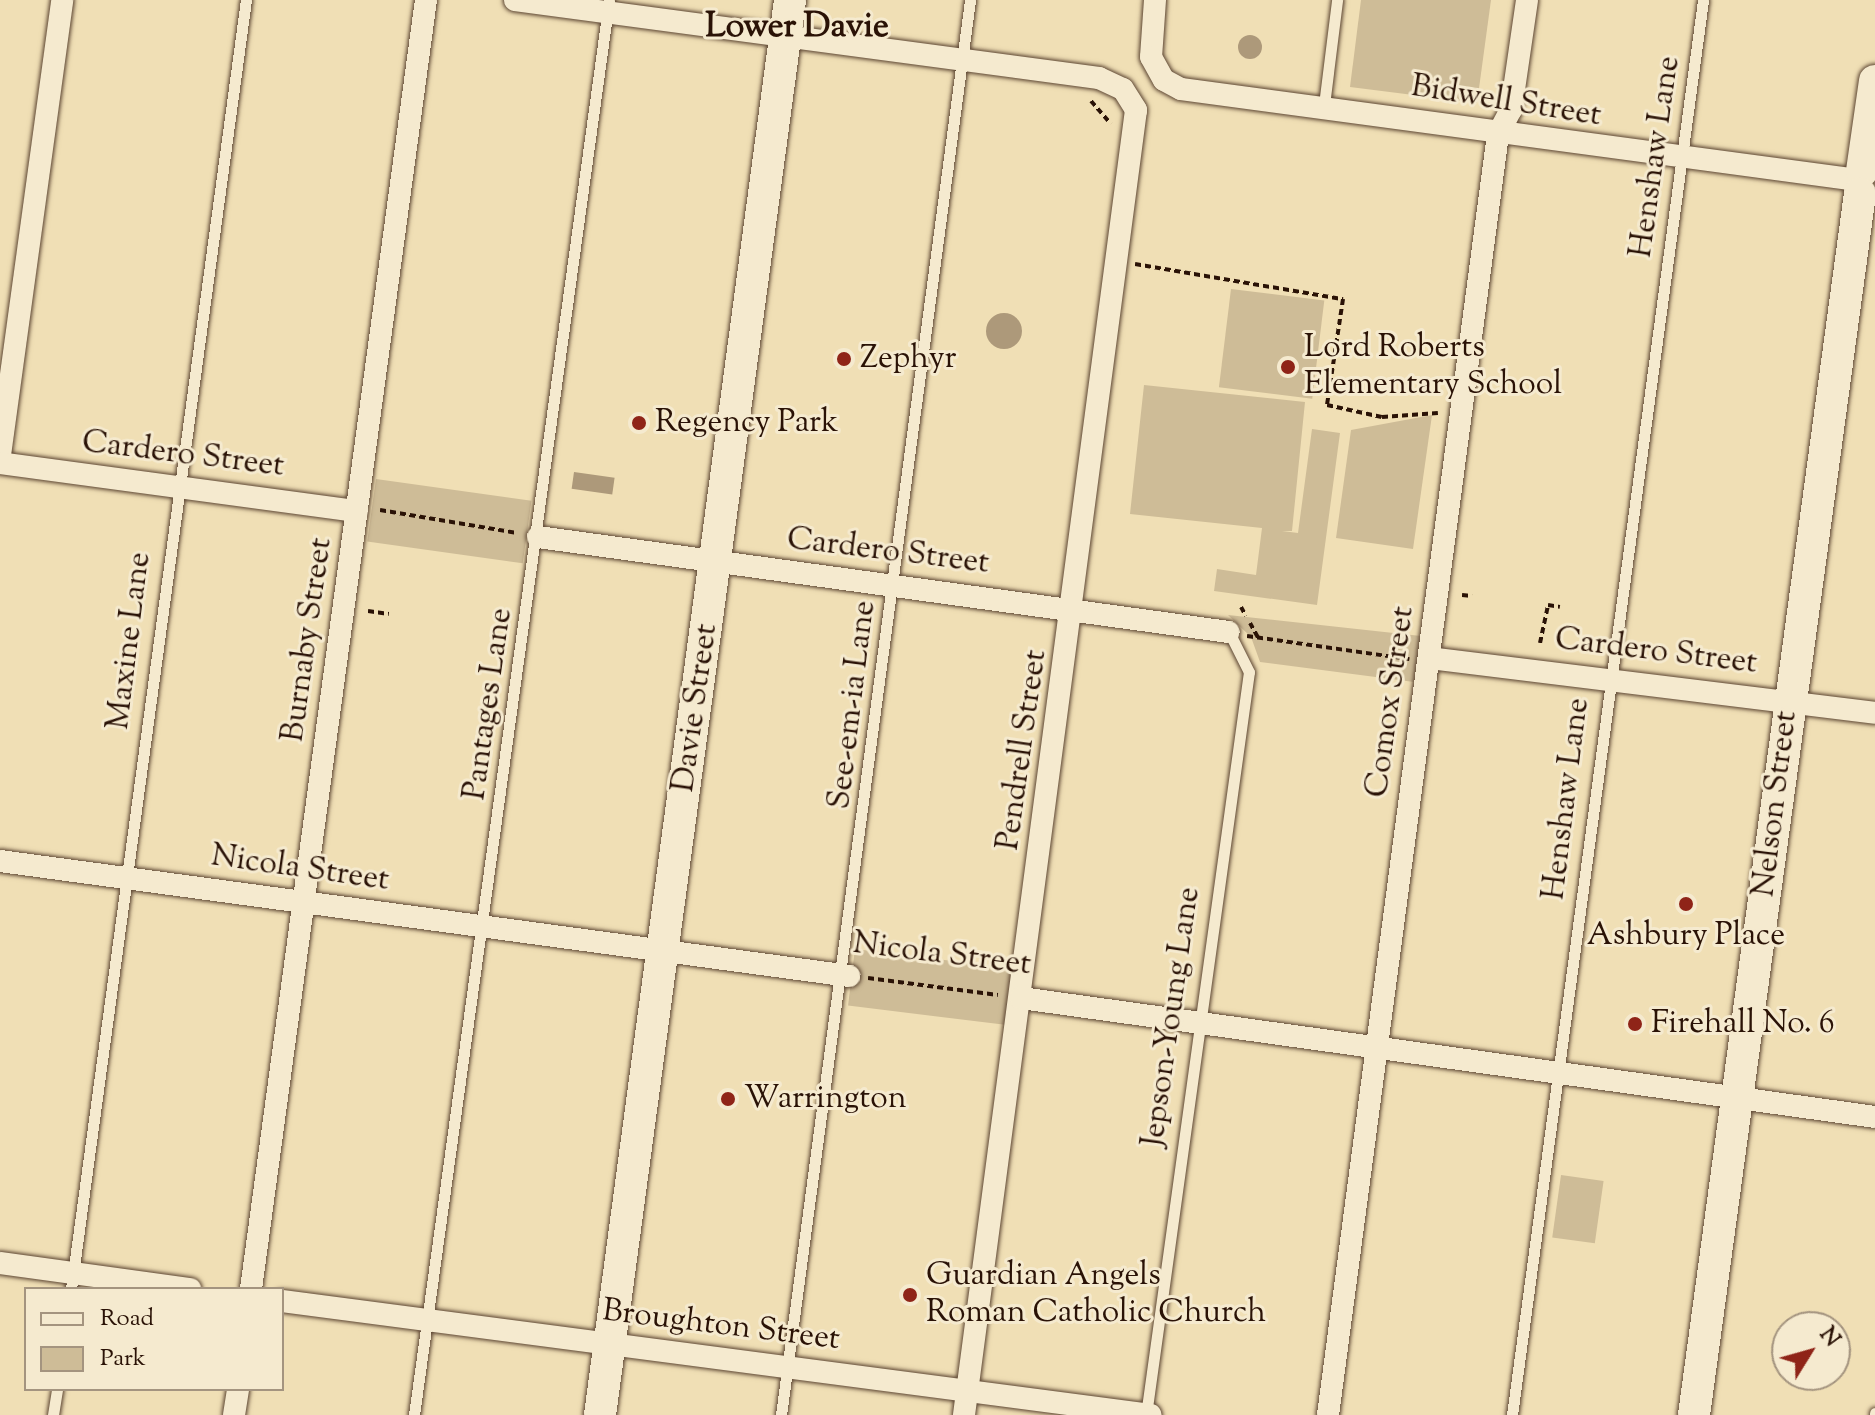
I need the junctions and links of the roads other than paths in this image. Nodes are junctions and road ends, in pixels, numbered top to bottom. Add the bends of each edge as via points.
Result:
1 (62, 0) edge
2 (246, 0) edge
3 (426, 0) edge
4 (515, 0) edge
5 (790, 0) edge
6 (970, 0) edge
7 (1155, 0) edge
8 (1337, 0) edge
9 (1527, 0) edge
10 (1703, 0) edge
11 (608, 7) edge
12 (786, 36) junction
13 (963, 59) junction
14 (1875, 81) edge
15 (1324, 105) junction
16 (1498, 134) junction
17 (1681, 161) junction
18 (1864, 182) edge
19 (0, 455) edge
20 (0, 463) edge
21 (176, 487) junction
22 (357, 511) junction
23 (528, 535) junction
24 (715, 561) junction
25 (894, 586) junction
26 (1074, 608) junction
27 (1229, 632) joint
28 (1417, 659) junction
29 (1610, 678) junction
30 (1789, 701) junction
31 (1875, 713) edge
32 (0, 861) edge
33 (127, 878) junction
34 (303, 903) junction
35 (484, 927) junction
36 (663, 950) junction
37 (846, 976) junction
38 (1021, 998) junction
39 (1197, 1022) junction
40 (1376, 1052) junction
41 (1556, 1074) junction
42 (1737, 1098) junction
43 (1875, 1117) edge
44 (0, 1263) edge
45 (72, 1281) edge
46 (160, 1287) edge
47 (251, 1287) edge
48 (284, 1301) edge
49 (427, 1320) junction
50 (609, 1345) junction
51 (788, 1367) junction
52 (967, 1390) junction
53 (57, 1391) edge
54 (238, 1391) edge
55 (53, 1415) edge
56 (234, 1415) edge
57 (414, 1415) edge
58 (600, 1415) edge
59 (781, 1415) edge
60 (964, 1415) edge
61 (1148, 1415) edge
62 (1328, 1415) edge
63 (1512, 1415) edge
64 (1694, 1415) edge

1 - 19 street
2 - 21 lane, Maxine Lane
3 - 22 street, Burnaby Street
4 - 11 street
5 - 12 main road, Davie Street
6 - 13 lane, See-em-ia Lane
7 - 15 street, Bidwell Street via 1149,44 1159,73 1181,89
8 - 15 lane
9 - 16 street, Comox Street via 1511,110
10 - 17 lane, Henshaw Lane
11 - 12 street
11 - 23 lane, Pantages Lane
12 - 13 street
12 - 24 main road, Davie Street
13 - 25 lane, See-em-ia Lane
13 - 26 street, Pendrell Street via 1099,78 1129,96 1138,127
14 - 18 main road, Nelson Street
15 - 16 street, Bidwell Street
16 - 17 street, Bidwell Street
16 - 28 street, Comox Street
17 - 18 street, Bidwell Street
17 - 29 lane, Henshaw Lane
18 - 30 main road, Nelson Street
20 - 21 street, Cardero Street
21 - 22 street, Cardero Street
21 - 33 lane, Maxine Lane
22 - 34 street, Burnaby Street
23 - 24 street, Cardero Street
23 - 35 lane, Pantages Lane
24 - 25 street, Cardero Street
24 - 36 main road, Davie Street
25 - 26 street, Cardero Street
25 - 37 lane, See-em-ia Lane
26 - 27 street, Cardero Street
26 - 38 street, Pendrell Street
27 - 39 lane, Jepson-Young Lane via 1249,672
28 - 29 street, Cardero Street
28 - 40 street, Comox Street
29 - 30 street, Cardero Street
29 - 41 lane, Henshaw Lane
30 - 31 street, Cardero Street
30 - 42 main road, Nelson Street
32 - 33 street, Nicola Street
33 - 34 street, Nicola Street
33 - 45 lane, Maxine Lane
34 - 35 street, Nicola Street
34 - 47 street, Burnaby Street
35 - 36 street, Nicola Street
35 - 49 lane, Pantages Lane
36 - 37 street, Nicola Street
36 - 50 main road, Davie Street
37 - 51 lane, See-em-ia Lane
38 - 39 street, Nicola Street
38 - 52 street, Pendrell Street
39 - 40 street, Nicola Street
39 - 61 lane, Jepson-Young Lane
40 - 41 street, Nicola Street
40 - 62 street, Comox Street
41 - 42 street, Nicola Street
41 - 63 lane, Henshaw Lane
42 - 43 street, Nicola Street
42 - 64 main road, Nelson Street
44 - 45 street
45 - 46 street
48 - 49 street, Broughton Street
49 - 50 street, Broughton Street
49 - 57 lane, Pantages Lane
50 - 51 street, Broughton Street
50 - 58 main road, Davie Street
51 - 52 street, Broughton Street
51 - 59 lane, See-em-ia Lane
52 - 60 street, Pendrell Street
52 - 61 street, Broughton Street
53 - 55 lane
54 - 56 street

